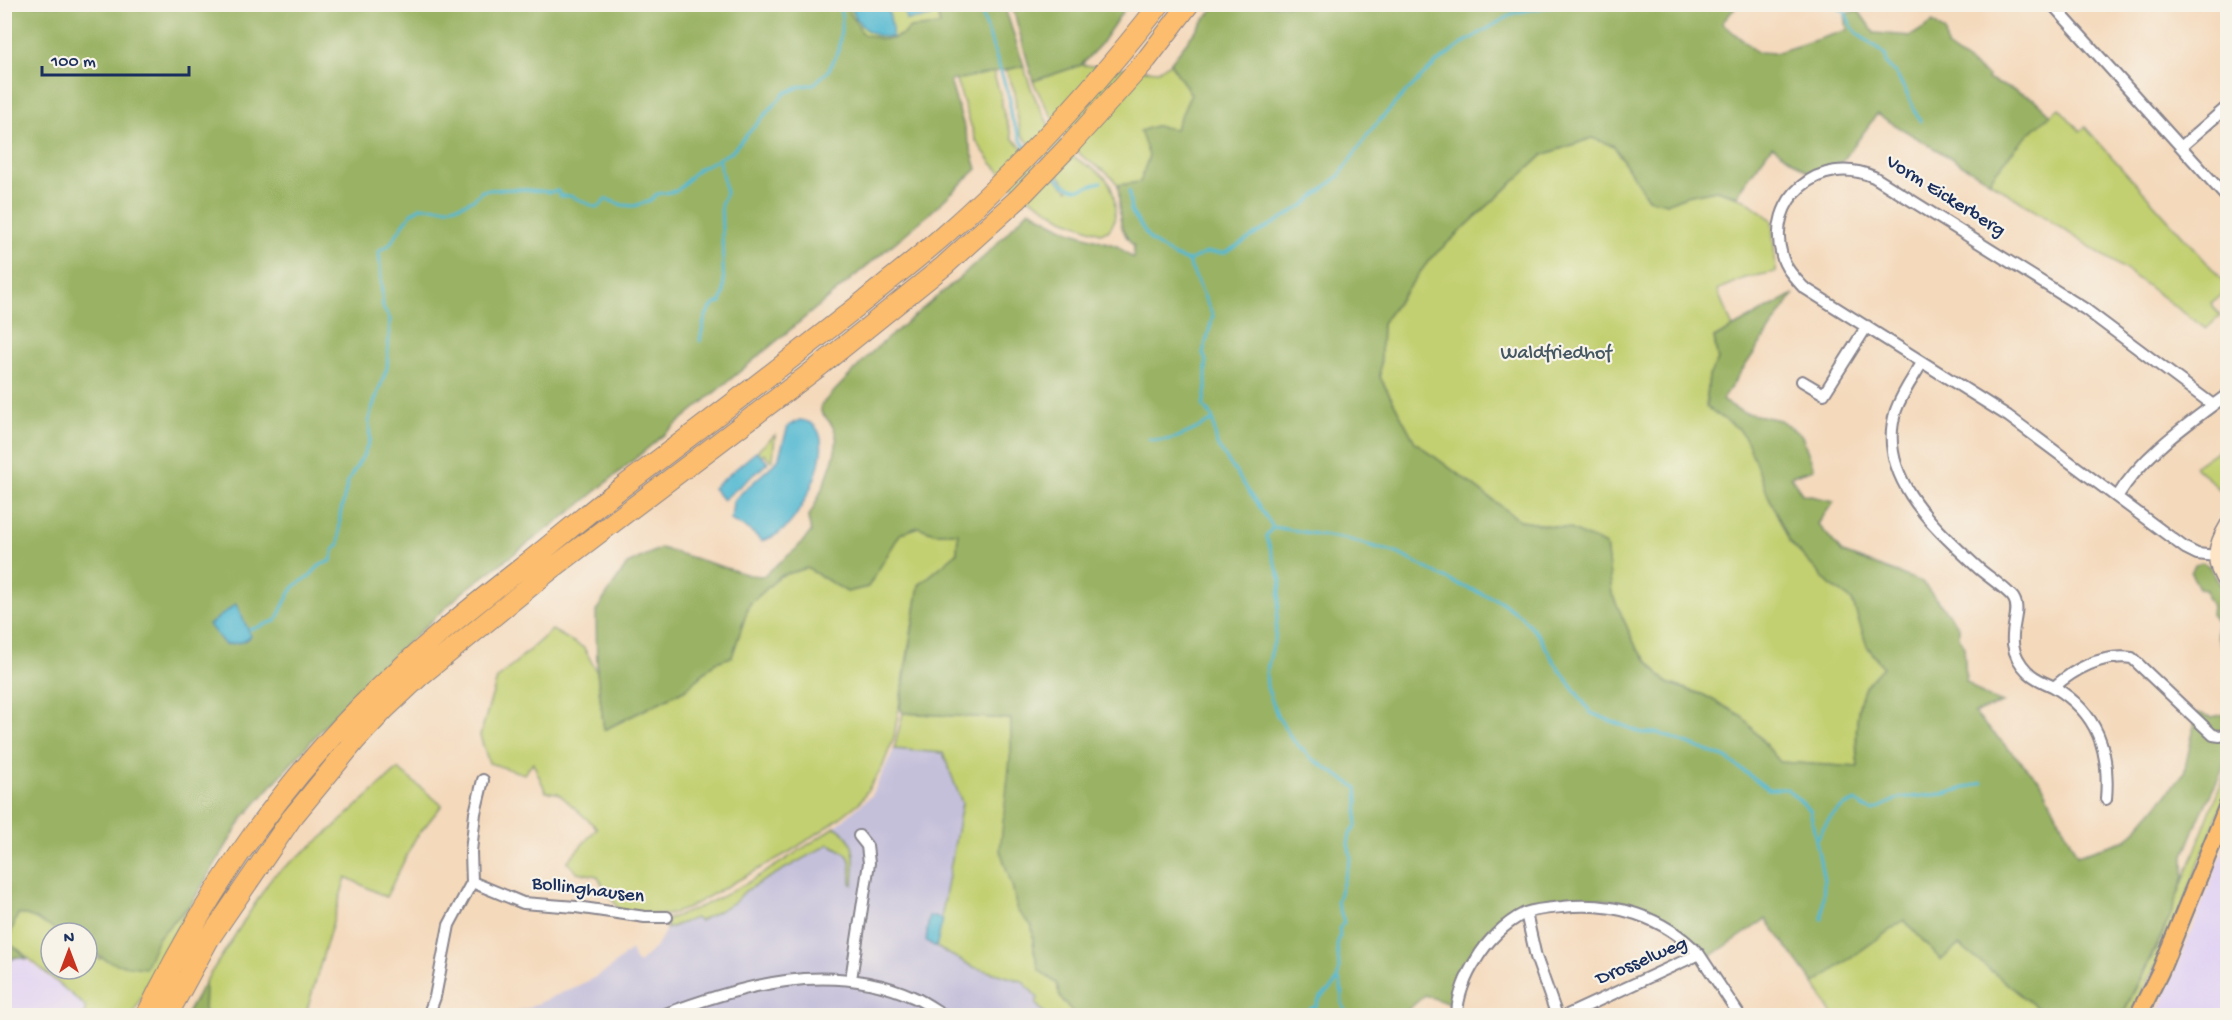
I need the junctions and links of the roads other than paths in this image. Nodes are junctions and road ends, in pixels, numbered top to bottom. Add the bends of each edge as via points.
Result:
1 (1160, 4) edge
2 (1189, 4) edge
3 (2052, 4) edge
4 (2228, 106) edge
5 (2181, 147) junction
6 (2228, 199) edge
7 (1867, 326) junction
8 (1922, 363) junction
9 (1802, 381) dead end
10 (2228, 394) edge
11 (2213, 405) junction
12 (2117, 497) junction
13 (2228, 525) edge
14 (2216, 556) junction
15 (2228, 585) edge
16 (2054, 687) junction
17 (2228, 734) edge
18 (483, 780) dead end
19 (2106, 799) dead end
20 (2228, 805) edge
21 (859, 836) dead end
22 (472, 882) junction
23 (1526, 913) junction
24 (667, 917) dead end
25 (1699, 954) junction
26 (851, 979) junction
27 (146, 1016) edge
28 (167, 1016) edge
29 (429, 1016) edge
30 (660, 1016) edge
31 (945, 1016) edge
32 (1457, 1016) edge
33 (1557, 1016) edge
34 (1565, 1016) edge
35 (1740, 1016) edge
36 (2138, 1016) edge

1 - 27 highway via 1029,156 941,238 806,348 476,602 359,708 259,825 200,915
2 - 28 highway via 1147,59 1069,146 944,266 813,371 549,571 392,702 291,819 209,939
3 - 5 street
4 - 5 street
5 - 6 street
7 - 8 street, Vorm Eickerberg
7 - 9 street via 1824,394
7 - 11 street, Vorm Eickerberg via 1803,287 1782,257 1780,228 1786,207 1802,184 1832,170 1853,170 1874,177 1967,233 2085,309
8 - 12 street, Vorm Eickerberg via 2008,416
8 - 16 street via 1895,413 1893,445 1898,470 1928,518 2013,597 2016,611 2012,643 2016,656 2027,672
10 - 11 street
11 - 12 street via 2149,456
12 - 14 street, Vorm Eickerberg via 2185,548 2196,554
13 - 14 street via 2217,543
14 - 15 street via 2220,574
16 - 17 street via 2097,661 2115,656 2132,658 2212,735
16 - 19 street via 2092,721 2107,762
18 - 22 street via 475,813
20 - 36 main road
21 - 26 street via 867,846 868,863
22 - 24 street, Bollinghausen via 523,903
22 - 29 street via 449,925
23 - 25 street via 1576,905 1636,912 1672,931
23 - 32 street via 1484,947 1470,968
23 - 33 street via 1536,957
25 - 34 street, Drosselweg
25 - 35 street, Drosselweg
26 - 30 street via 760,984
26 - 31 street via 899,992

